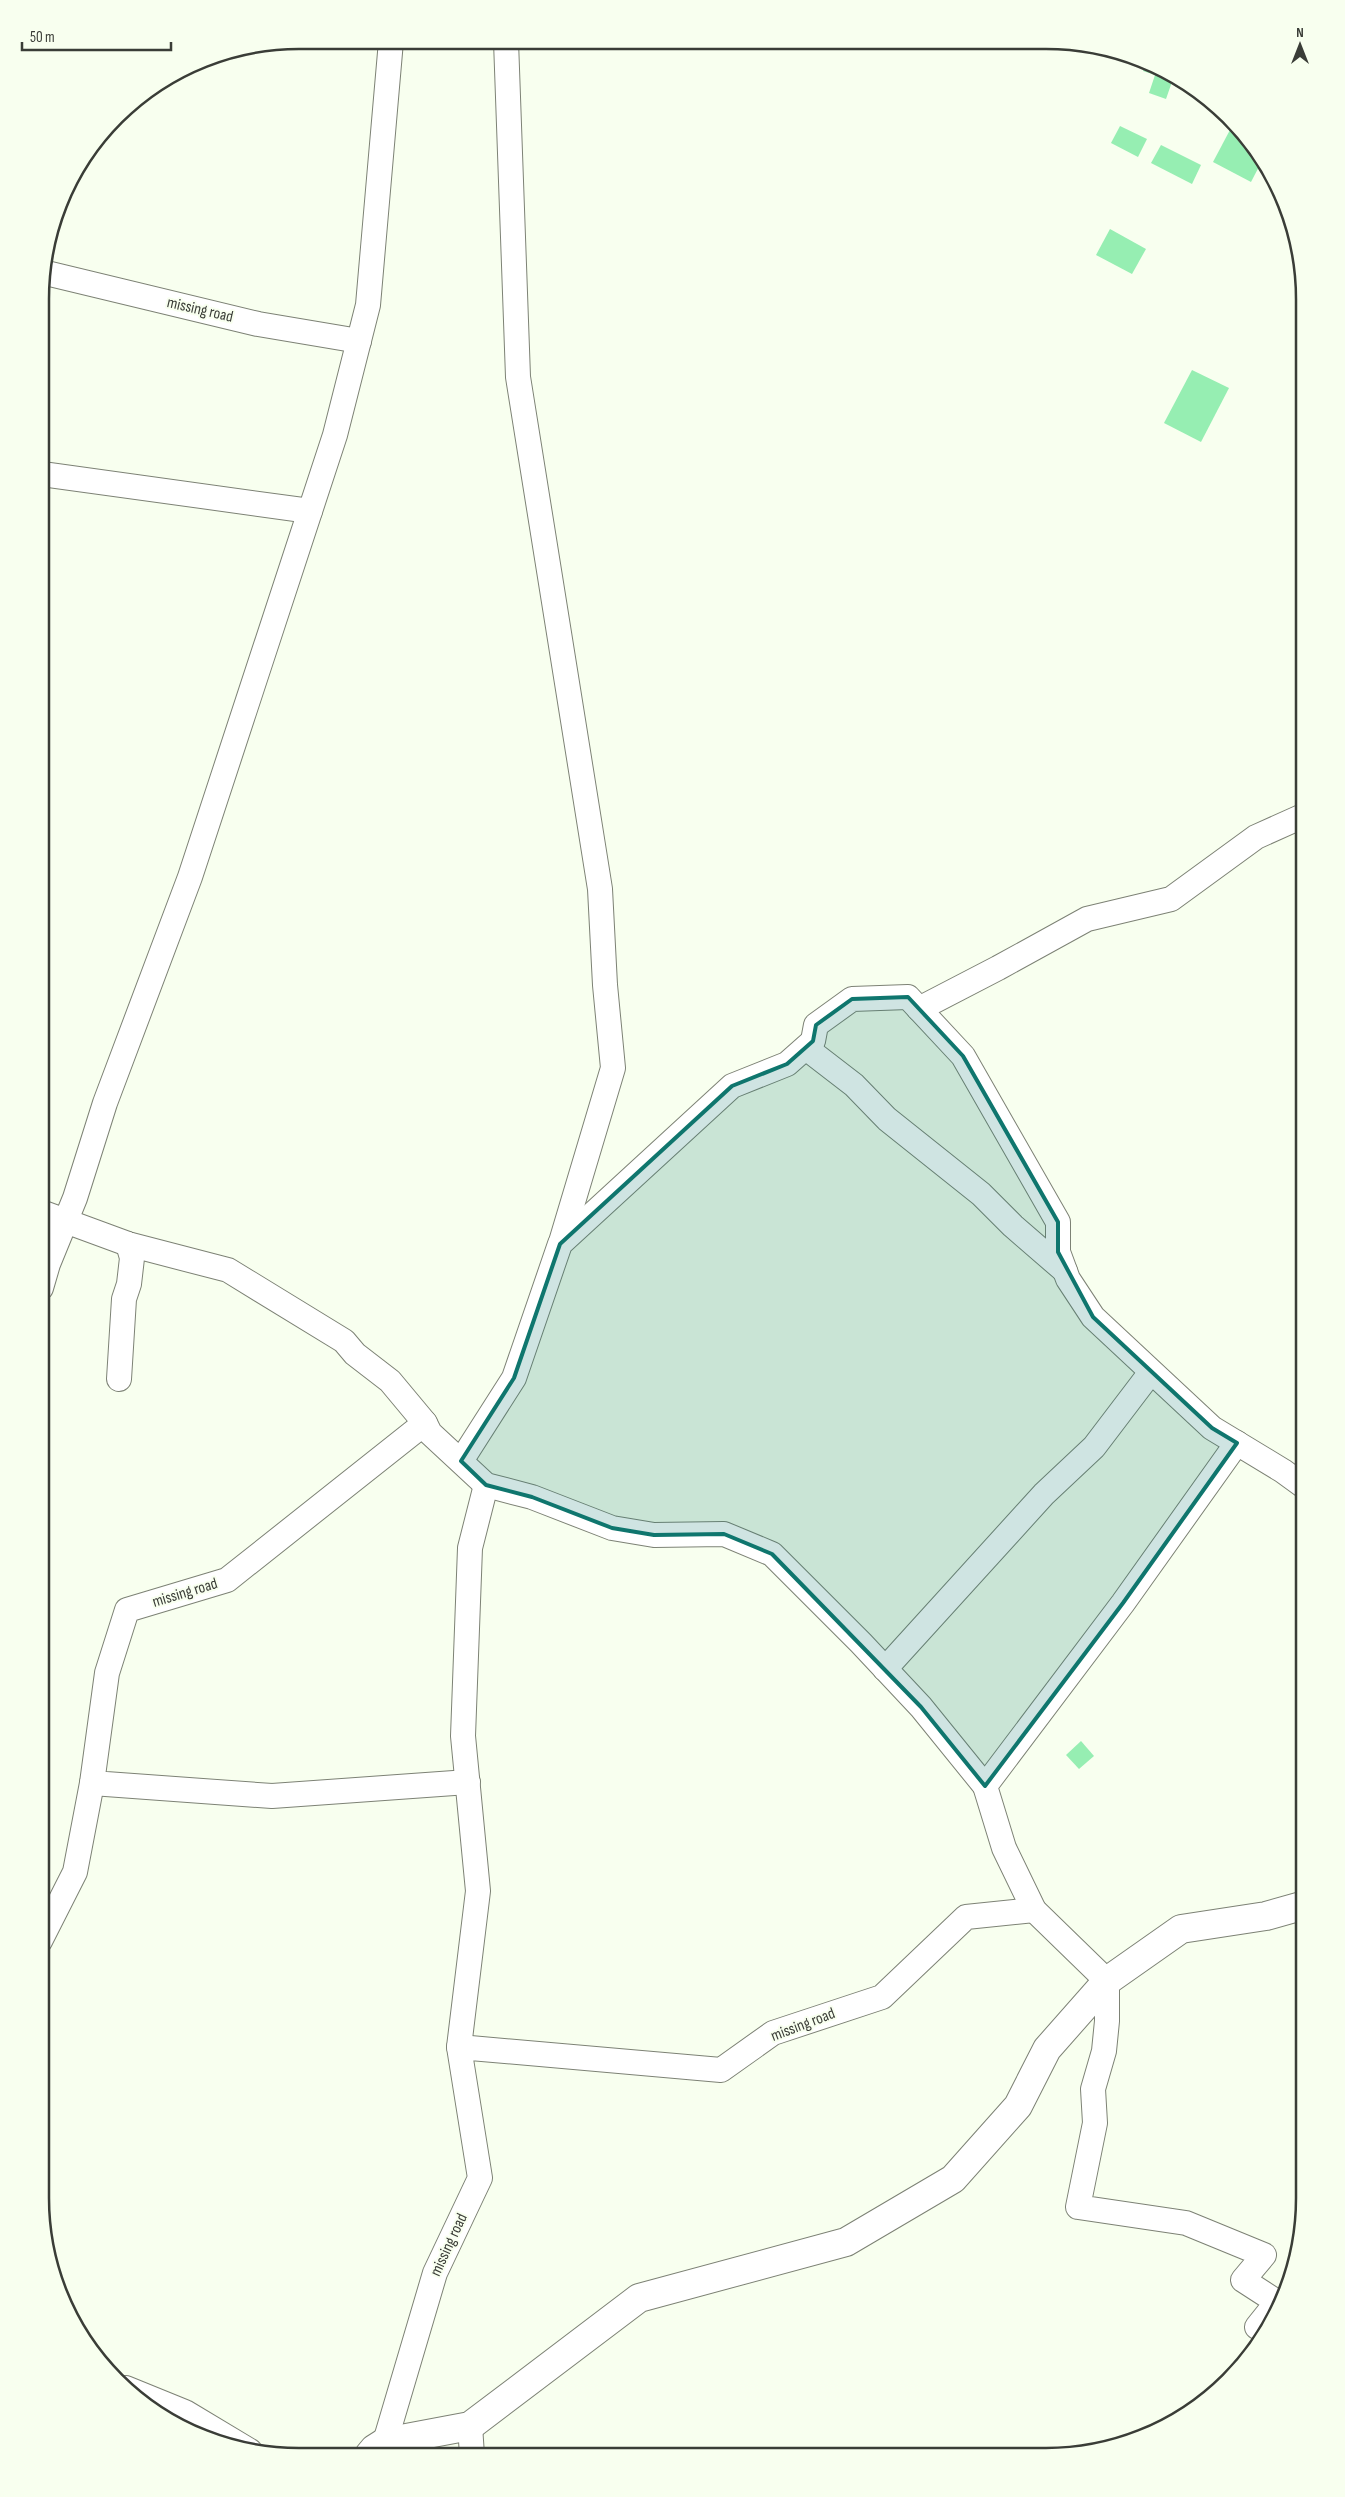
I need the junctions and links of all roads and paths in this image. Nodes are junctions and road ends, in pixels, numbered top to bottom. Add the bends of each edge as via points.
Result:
1 (390, 49) edge
2 (506, 49) edge
3 (50, 274) edge
4 (359, 341) junction
5 (49, 475) edge
6 (310, 511) junction
7 (1296, 819) edge
8 (919, 1009) junction
9 (806, 1048) junction
10 (49, 1215) edge
11 (67, 1222) junction
12 (128, 1244) junction
13 (560, 1244) junction
14 (49, 1262) edge
15 (1065, 1271) junction
16 (1151, 1372) junction
17 (119, 1379) dead end
18 (425, 1423) junction
19 (1237, 1443) junction
20 (461, 1461) junction
21 (1296, 1479) edge
22 (486, 1485) junction
23 (885, 1669) junction
24 (468, 1782) junction
25 (92, 1783) junction
26 (985, 1786) junction
27 (1296, 1907) edge
28 (1034, 1910) junction
29 (49, 1923) edge
30 (1107, 1981) junction
31 (459, 2046) junction
32 (1275, 2300) edge
33 (1270, 2310) edge
34 (1260, 2328) edge
35 (144, 2395) edge
36 (470, 2426) junction
37 (229, 2438) edge
38 (377, 2448) edge
39 (472, 2448) edge

1 - 4 street via 368,305
2 - 13 street via 518,377 600,889 613,1068
3 - 4 street, missing road via 258,324
4 - 6 street via 335,435
5 - 6 street
6 - 11 street via 190,877 105,1103
7 - 8 street via 1256,838 1171,900 1087,919
8 - 9 street via 908,998 852,999 816,1024 813,1041
8 - 15 street via 963,1056 1058,1222 1058,1252
9 - 13 street via 787,1064 732,1086
9 - 15 street via 854,1085 886,1118 981,1194
10 - 11 street
11 - 12 street
11 - 14 street
12 - 17 street via 132,1258 124,1299
12 - 18 street via 228,1270 286,1303 344,1340 355,1354 390,1382
13 - 20 street via 514,1378
15 - 16 street via 1093,1317
16 - 19 street via 1212,1428
16 - 23 street via 1094,1447 1044,1494
18 - 20 street via 430,1433
18 - 25 street, missing road via 227,1580 127,1610 108,1673
19 - 21 street
19 - 26 street via 1123,1603
20 - 22 street
22 - 23 street via 532,1497 612,1528 654,1534 724,1534 772,1554
22 - 24 street, missing road via 470,1548 463,1736
23 - 26 street via 921,1707
24 - 25 street via 272,1796
24 - 31 street, missing road via 478,1891
25 - 29 street, missing road via 75,1872
26 - 28 street via 1004,1848
27 - 30 main road via 1266,1916 1181,1929
28 - 30 street
28 - 31 street, missing road via 966,1917 882,1997 773,2033 721,2070
30 - 32 street via 1104,2051 1093,2089 1095,2123 1078,2207 1186,2223 1264,2255 1243,2280
30 - 36 main road via 1047,2049 1018,2106 953,2179 846,2242 639,2298
31 - 38 street, missing road via 480,2178 435,2273
33 - 34 street via 1257,2327
35 - 37 street via 185,2412
36 - 38 main road
36 - 39 street

